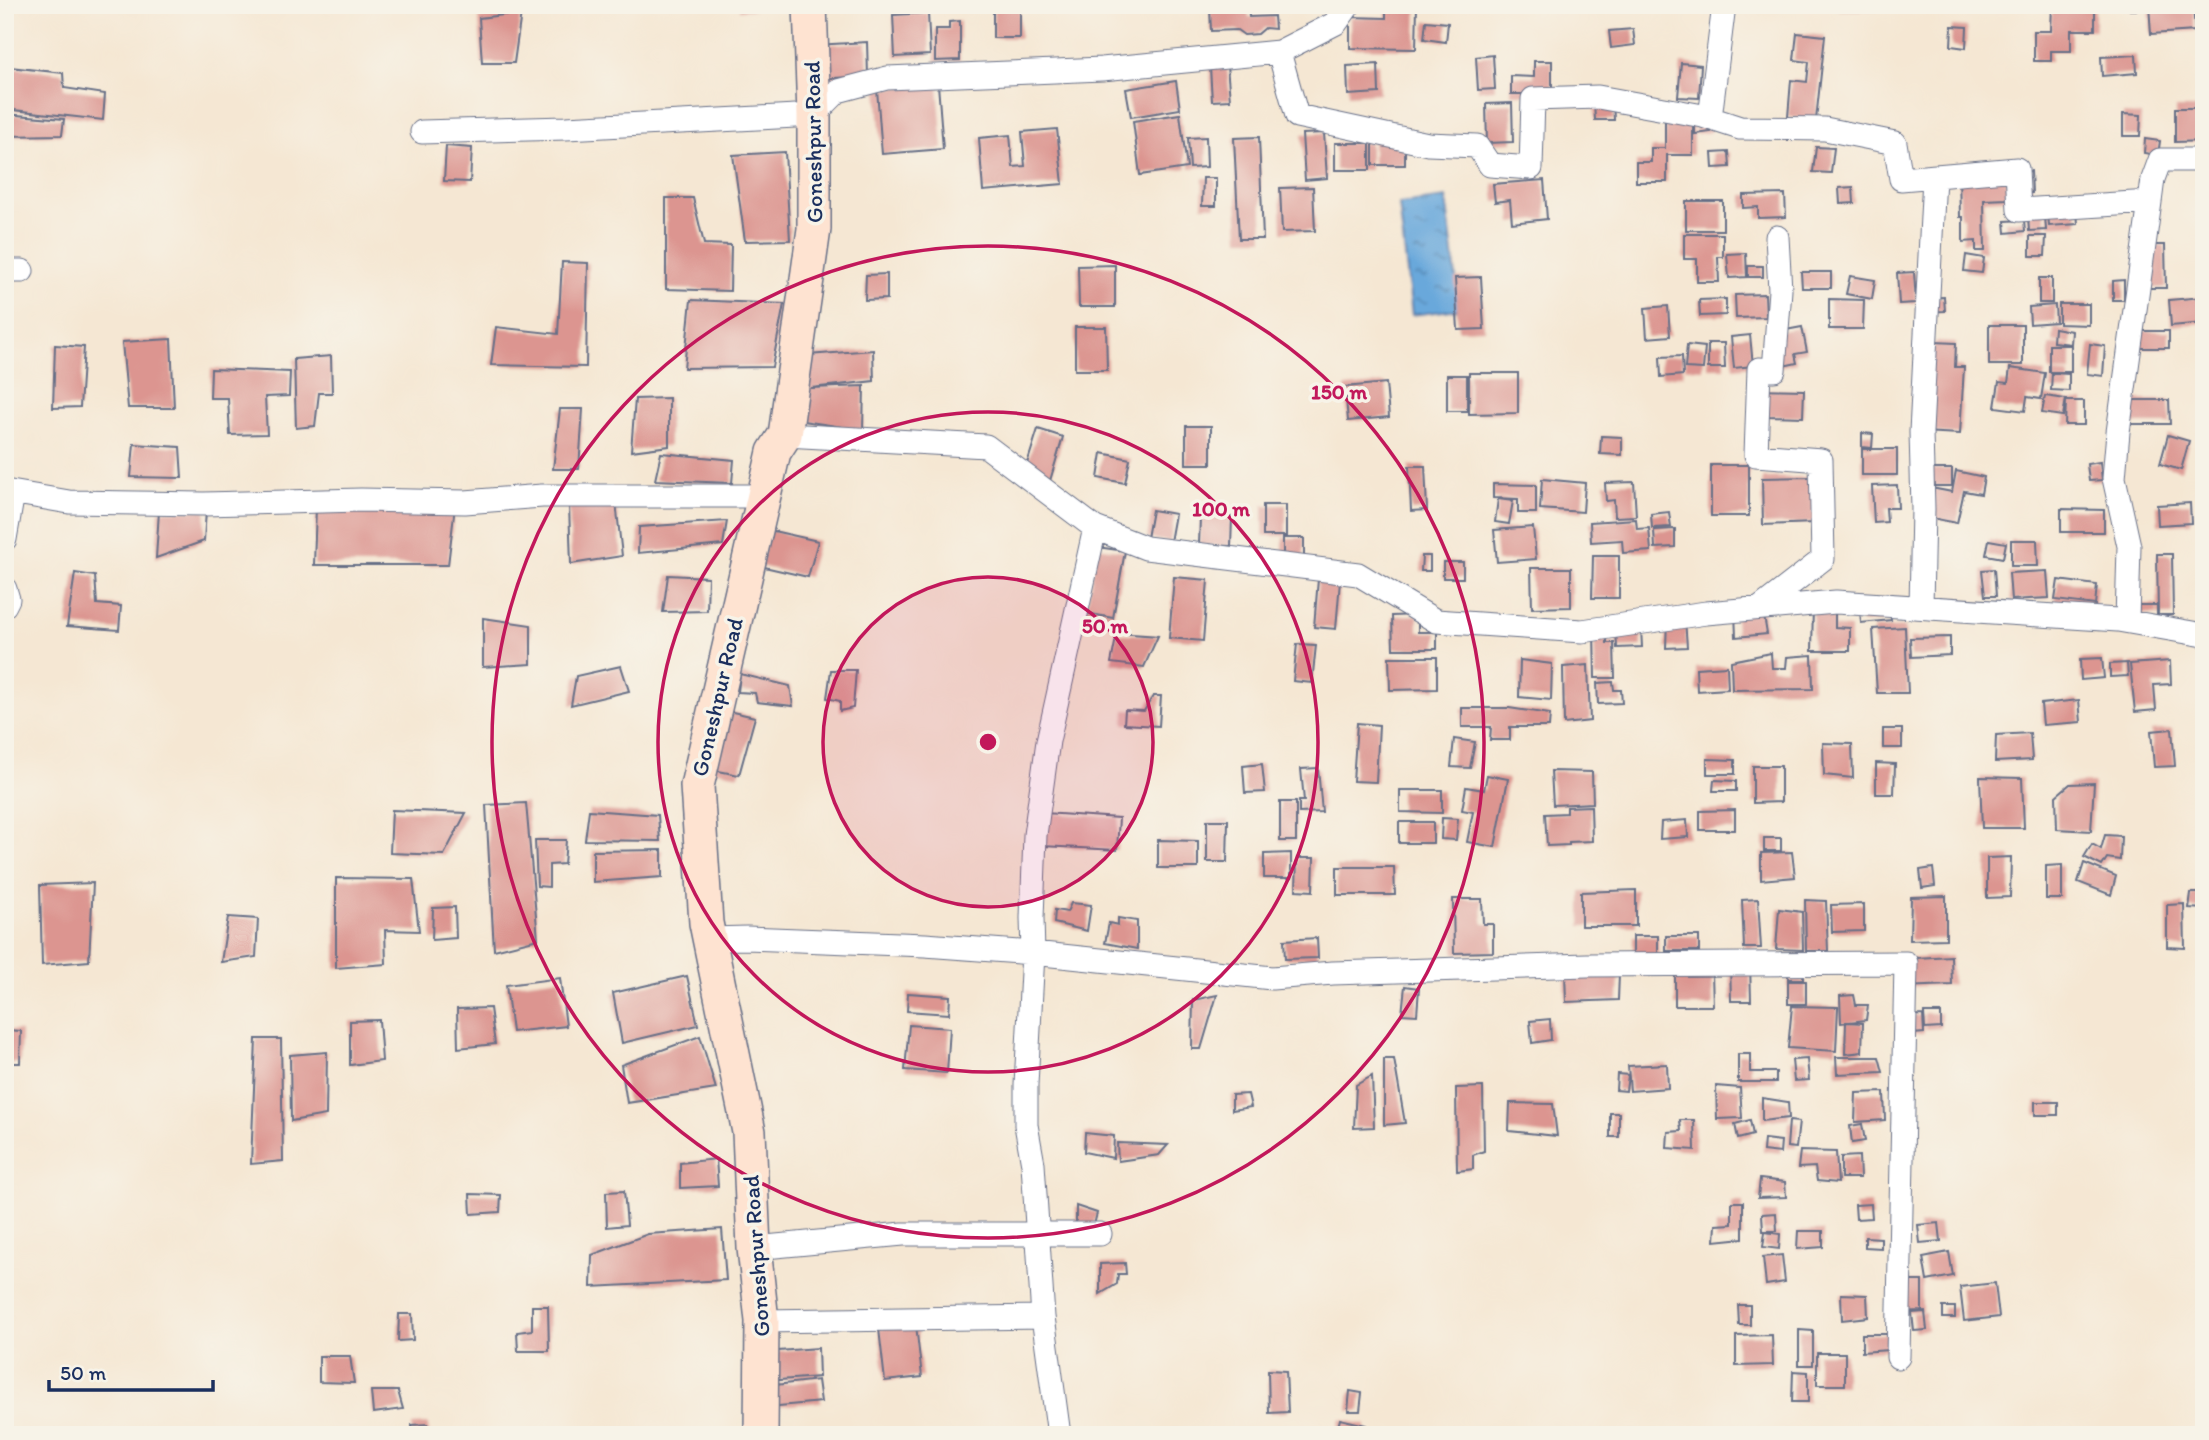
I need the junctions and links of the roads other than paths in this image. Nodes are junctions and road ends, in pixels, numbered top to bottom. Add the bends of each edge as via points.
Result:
1 (810, 5) edge
2 (1349, 5) edge
3 (1724, 5) edge
4 (1279, 52) junction
5 (814, 115) junction
6 (1710, 118) junction
7 (422, 132) dead end
8 (2204, 160) edge
9 (1934, 177) junction
10 (2150, 202) junction
11 (1777, 237) dead end
12 (785, 435) junction
13 (9, 492) edge
14 (763, 496) junction
15 (1095, 527) junction
16 (5, 538) edge
17 (5, 589) edge
18 (5, 604) edge
19 (1921, 607) junction
20 (1760, 608) junction
21 (2127, 621) junction
22 (2204, 635) edge
23 (710, 939) junction
24 (1033, 953) junction
25 (1039, 1234) junction
26 (1100, 1234) dead end
27 (754, 1248) junction
28 (1043, 1317) junction
29 (762, 1321) junction
30 (1898, 1357) dead end
31 (761, 1435) edge
32 (1059, 1435) edge

1 - 5 street, Goneshpur Road
2 - 4 street via 1336,23
3 - 6 street
4 - 5 street via 1102,69 887,78 838,91
4 - 6 street via 1297,116 1428,144 1477,146 1490,165 1531,168 1533,99 1598,97
5 - 7 street
5 - 12 street, Goneshpur Road via 814,229
6 - 9 street via 1740,128 1825,129 1895,143 1901,178
8 - 10 street via 2160,160
9 - 10 street via 2017,170 2019,210
9 - 19 street via 1921,432
10 - 21 street via 2114,478 2129,546
11 - 20 street via 1780,290 1774,370 1759,369 1756,455 1821,460 1824,559
12 - 14 street, Goneshpur Road via 774,452
12 - 15 street via 986,446
13 - 14 street via 69,502 204,504
13 - 16 street
14 - 23 street, Goneshpur Road via 697,786
15 - 20 street via 1146,548 1358,574 1436,621 1582,631
15 - 24 street via 1048,741 1035,835
17 - 18 street
19 - 20 street via 1836,603
19 - 21 street
21 - 22 street
23 - 24 street
23 - 27 street, Goneshpur Road via 749,1132
24 - 25 street via 1026,1125
24 - 30 street via 1272,978 1587,965 1906,963
25 - 26 street
25 - 27 street via 903,1234
25 - 28 street
27 - 29 street, Goneshpur Road
28 - 29 street
28 - 32 street
29 - 31 street, Goneshpur Road

